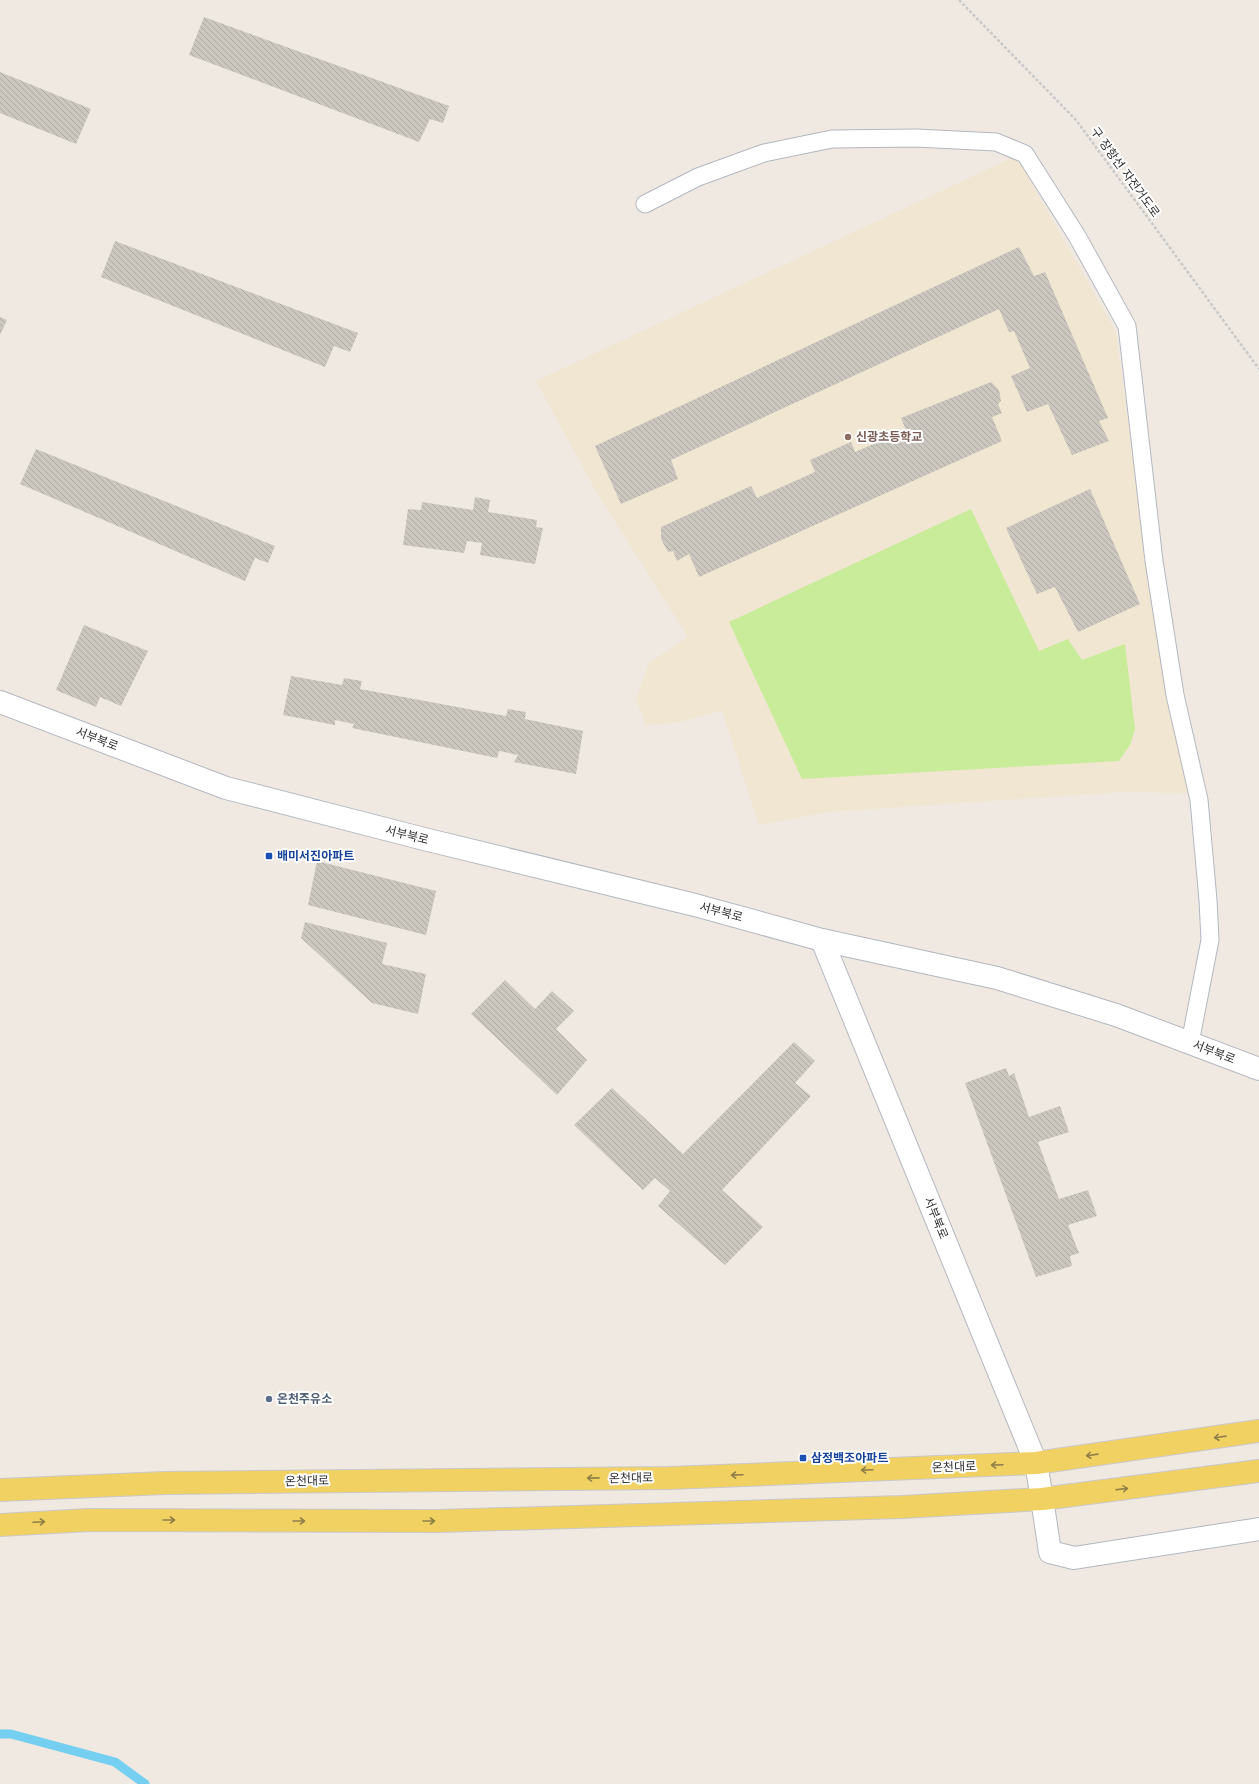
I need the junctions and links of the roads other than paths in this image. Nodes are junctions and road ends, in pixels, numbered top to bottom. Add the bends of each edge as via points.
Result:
1 (645, 204) dead end
2 (0, 702) edge
3 (822, 940) junction
4 (1190, 1043) junction
5 (1259, 1069) edge
6 (1259, 1431) edge
7 (1036, 1463) junction
8 (1259, 1471) edge
9 (0, 1490) edge
10 (1042, 1500) junction
11 (0, 1525) edge
12 (1259, 1529) edge

1 - 4 lane via 698,177 764,153 832,139 916,138 996,142 1025,154 1077,236 1127,326 1154,561 1175,695 1199,800 1208,900 1210,940
2 - 3 street, 서부북로 via 226,788 695,905
3 - 4 street, 서부북로 via 997,978 1116,1015
3 - 7 street, 서부북로
4 - 5 street, 서부북로
6 -> 7 main road, 온천대로
7 -> 9 main road, 온천대로 via 670,1478 166,1483
7 - 10 street, 서부북로
10 -> 8 main road
11 -> 10 main road via 89,1520 438,1521 902,1507
10 - 12 street, 서부북로 via 1050,1552 1074,1558

